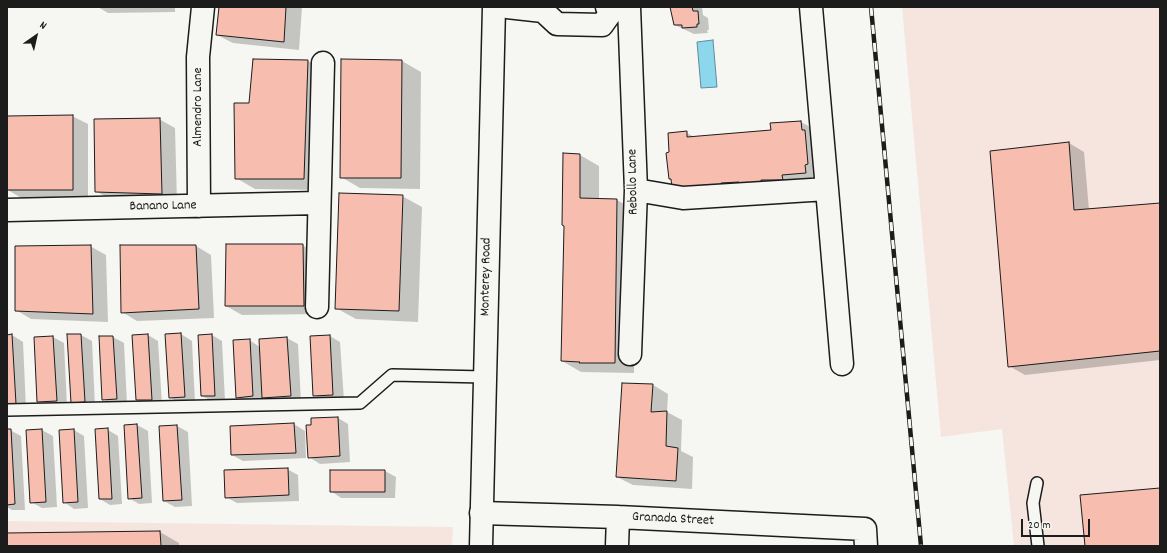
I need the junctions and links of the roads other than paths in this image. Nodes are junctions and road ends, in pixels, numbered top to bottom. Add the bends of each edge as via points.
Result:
1 (203, 7) edge
2 (494, 7) edge
3 (507, 7) edge
4 (811, 7) edge
5 (546, 9) edge
6 (619, 9) edge
7 (323, 63) dead end
8 (827, 189) junction
9 (636, 190) junction
10 (318, 203) junction
11 (199, 206) junction
12 (7, 210) edge
13 (317, 307) dead end
14 (630, 354) dead end
15 (842, 364) dead end
16 (485, 377) junction
17 (7, 410) edge
18 (1037, 483) dead end
19 (481, 513) junction
20 (618, 517) junction
21 (866, 538) edge
22 (481, 546) edge
23 (617, 546) edge
24 (1038, 546) edge

1 - 11 street, Almendro Lane via 198,57
2 - 16 street, Monterey Road
3 - 5 street, Rebollo Lane
4 - 8 street
5 - 6 street, Rebollo Lane via 557,24 602,25
6 - 9 street, Rebollo Lane
7 - 10 street
8 - 9 street via 684,198
8 - 15 street
9 - 14 street, Rebollo Lane
10 - 11 street, Banano Lane
10 - 13 street
11 - 12 street, Banano Lane
16 - 17 lane via 392,375 360,402
16 - 19 street, Monterey Road
18 - 24 lane via 1033,503
19 - 20 street, Granada Street
19 - 22 street, Monterey Road
20 - 21 street, Granada Street
20 - 23 street

